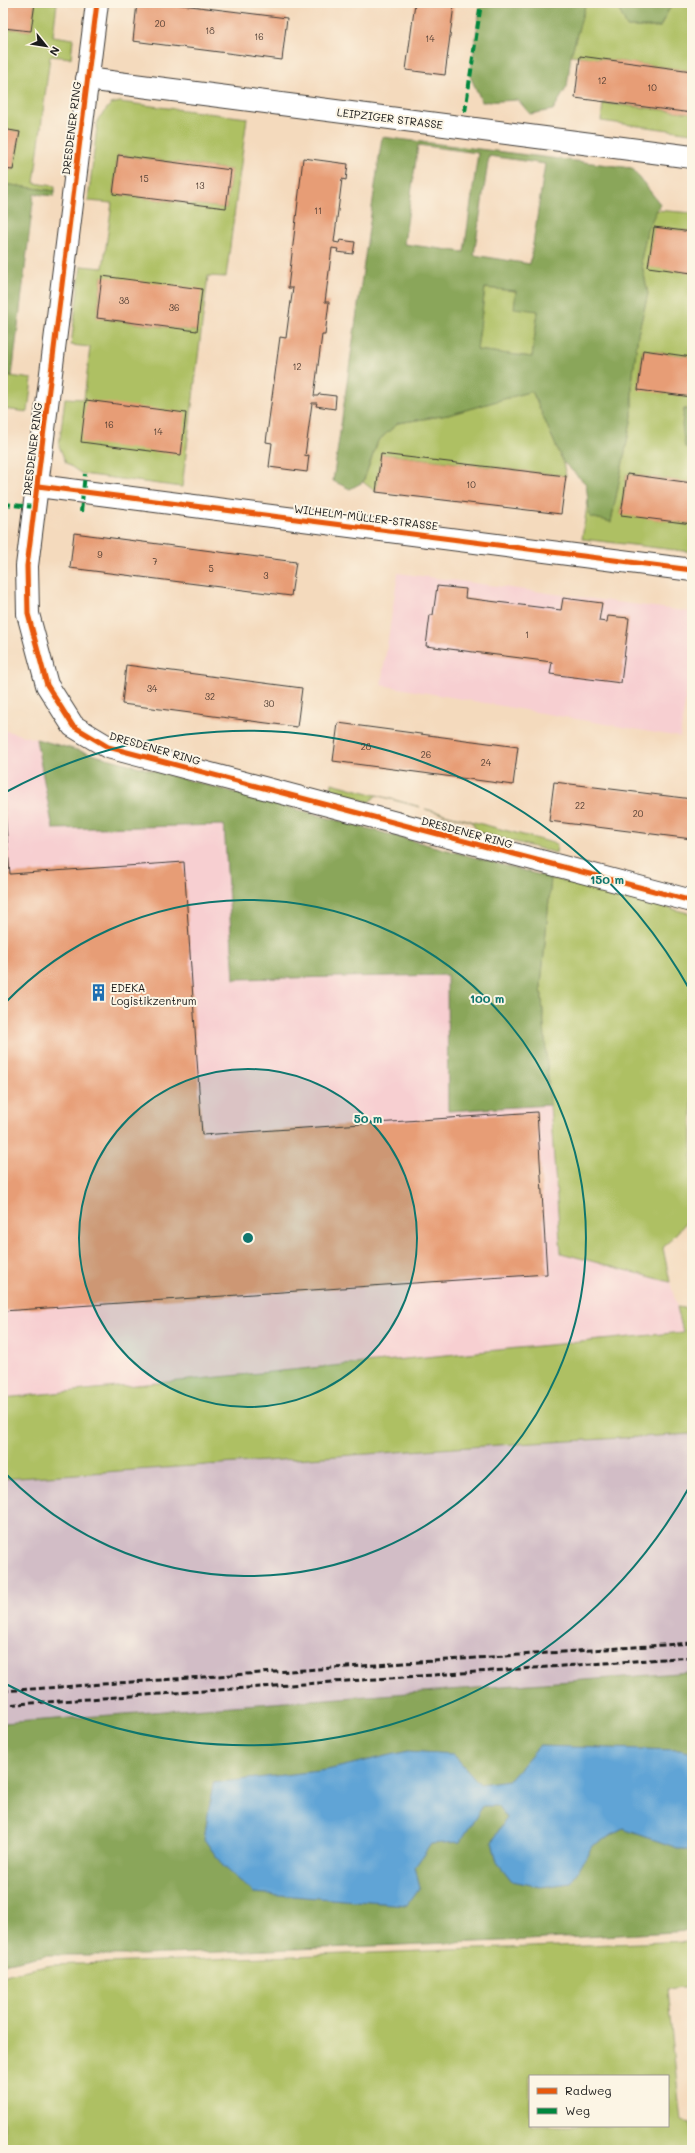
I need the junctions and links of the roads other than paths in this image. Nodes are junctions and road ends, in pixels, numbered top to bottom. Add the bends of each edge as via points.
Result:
1 (97, 3) edge
2 (87, 80) junction
3 (692, 157) edge
4 (38, 486) junction
5 (692, 570) edge
6 (692, 901) edge

1 - 2 street, DRESDENER RING
2 - 3 street, LEIPZIGER STRASSE
2 - 4 street, DRESDENER RING
4 - 5 street, WILHELM-MÜLLER-STRASSE
4 - 6 street, DRESDENER RING via 27,566 28,614 47,685 73,726 108,747

